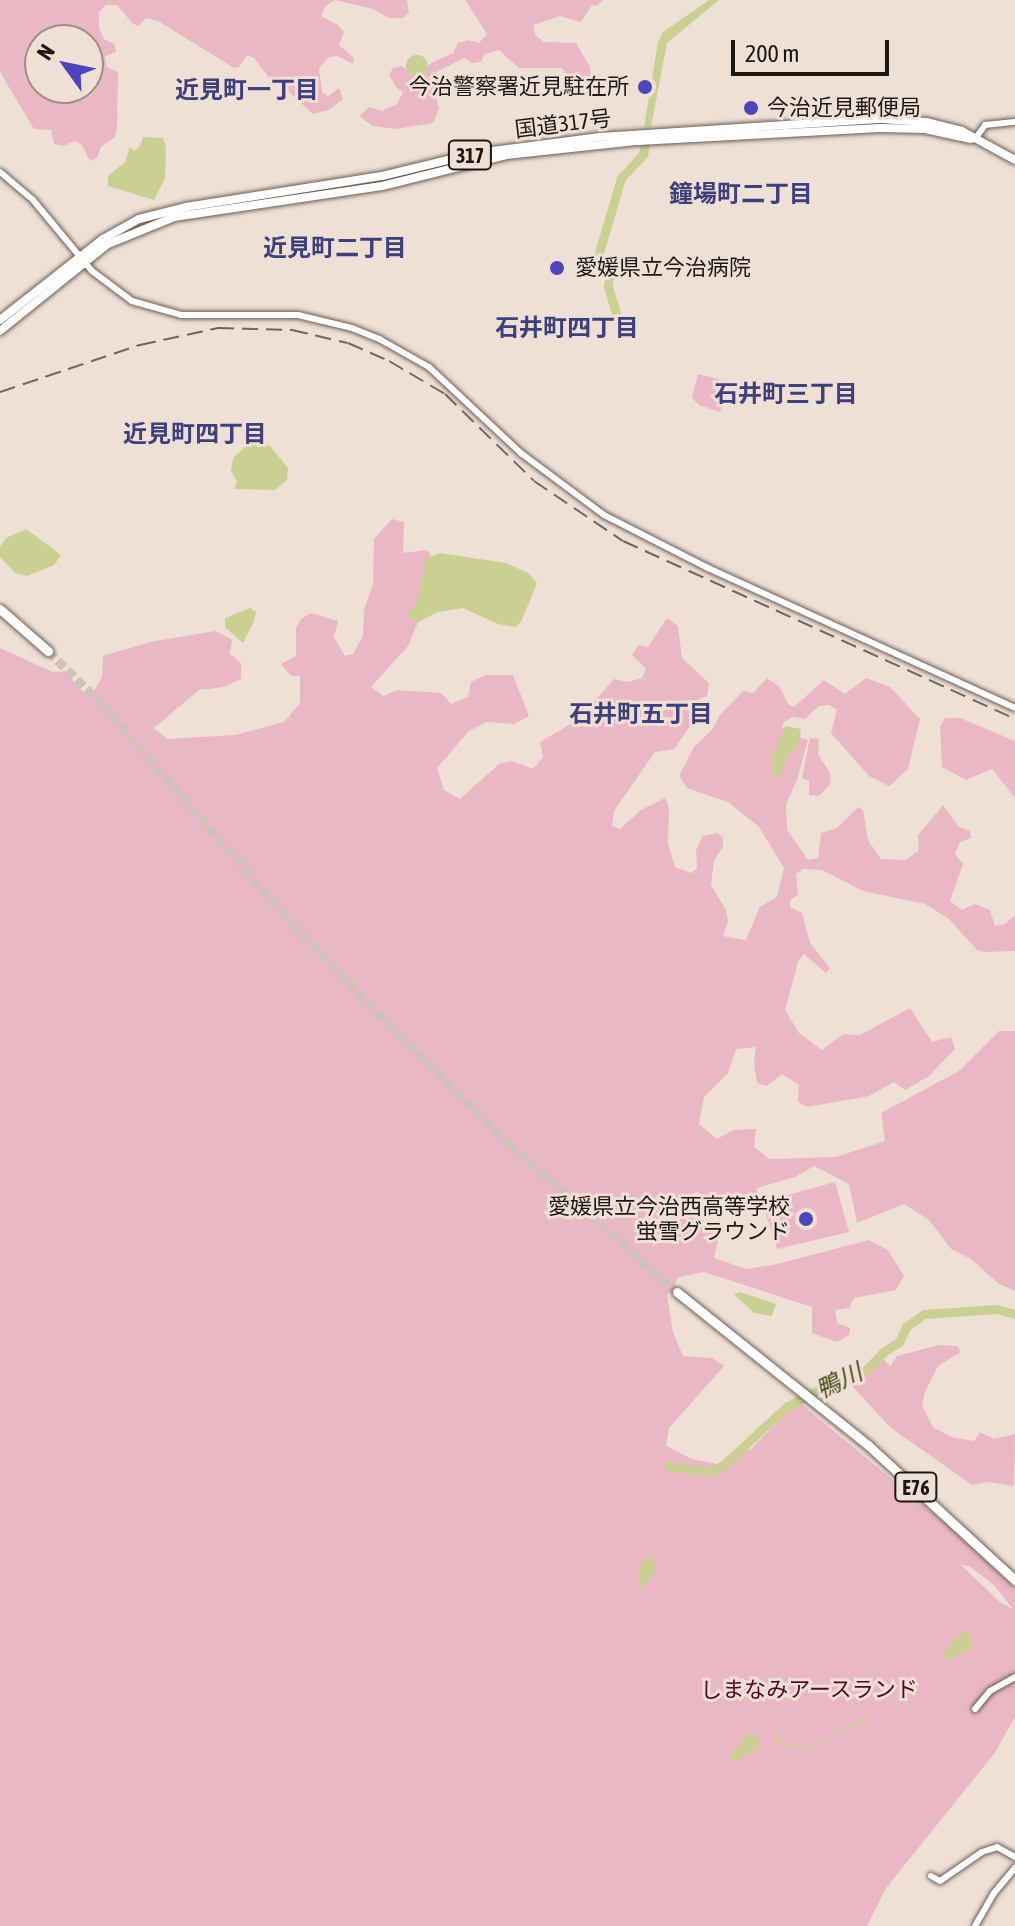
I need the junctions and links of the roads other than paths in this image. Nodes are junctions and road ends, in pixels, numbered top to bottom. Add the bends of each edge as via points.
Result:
1 (1015, 122) edge
2 (975, 139) junction
3 (1015, 160) edge
4 (0, 172) edge
5 (82, 260) junction
6 (0, 320) edge
7 (0, 331) edge
8 (0, 609) edge
9 (48, 651) tunnel mouth
10 (1015, 708) edge
11 (677, 1292) tunnel mouth
12 (1015, 1580) edge
13 (1015, 1677) edge
14 (975, 1709) dead end
15 (1015, 1857) edge
16 (1015, 1868) edge
17 (931, 1876) dead end
18 (975, 1926) edge

1 - 2 street via 985,125
2 - 3 highway, 国道317号 / 317
2 - 5 highway, 国道317号 / 317 via 925,129 880,128 638,141 506,155 382,186 174,217 120,237
4 - 5 street via 26,192
5 - 6 highway, 国道317号 / 317
5 - 7 highway, 国道317号 / 317
5 - 10 street via 123,296 160,312 298,315 381,340 429,367 522,454 604,515
8 - 9 highway
11 - 12 highway, E76 via 924,1494
13 - 14 street via 990,1691
15 - 17 street via 997,1847 940,1881
16 - 18 street

